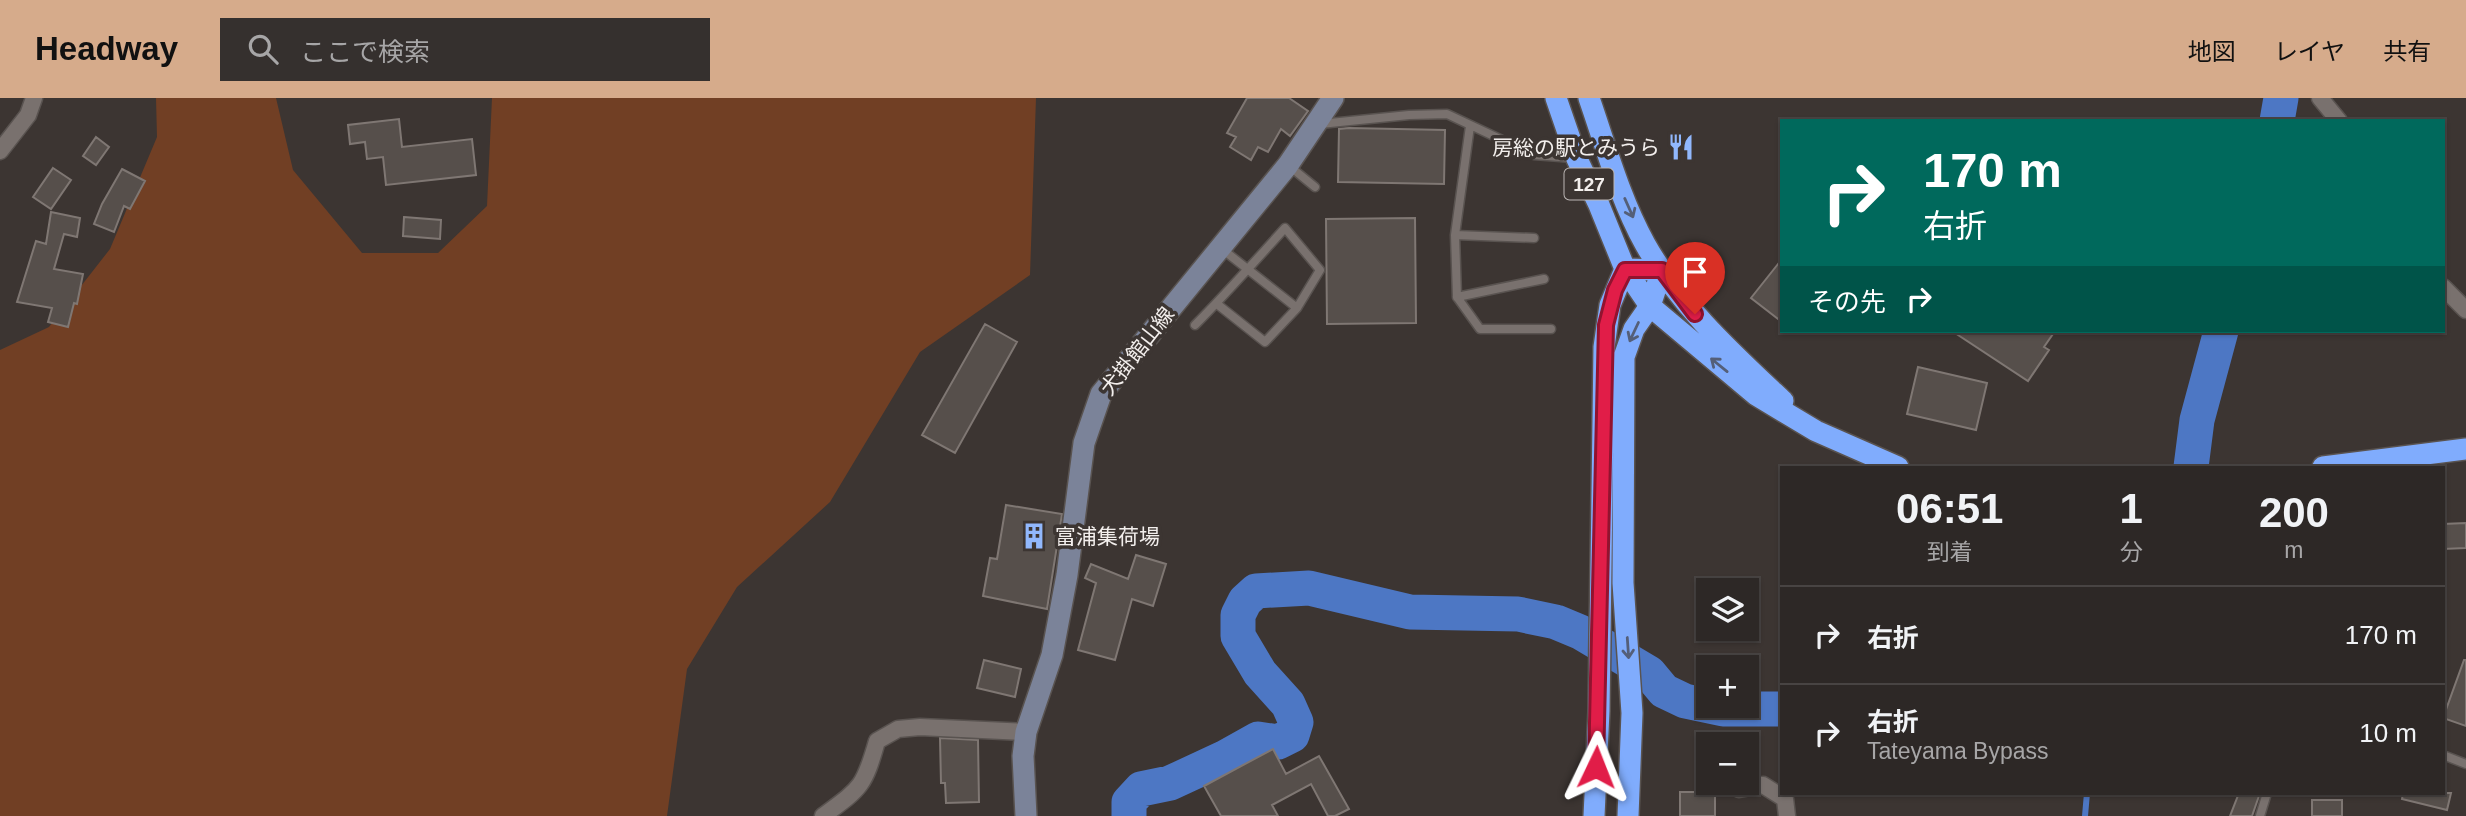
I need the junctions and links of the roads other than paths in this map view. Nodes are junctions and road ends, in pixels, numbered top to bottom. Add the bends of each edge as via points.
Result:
1 (34, 98) edge
2 (1333, 98) edge
3 (1556, 98) edge
4 (1589, 98) edge
5 (2320, 98) edge
6 (2337, 119) edge
7 (1318, 124) junction
8 (1469, 126) junction
9 (0, 151) edge
10 (1577, 159) junction
11 (1288, 164) junction
12 (1315, 187) dead end
13 (1455, 235) junction
14 (1534, 238) dead end
15 (1219, 247) junction
16 (1247, 270) junction
17 (1625, 270) junction
18 (1662, 270) junction
19 (1544, 279) dead end
20 (2445, 289) edge
21 (1457, 297) junction
22 (1217, 303) junction
23 (1650, 306) junction
24 (1297, 308) junction
25 (2466, 310) edge
26 (1195, 325) dead end
27 (1550, 328) dead end
28 (1816, 431) junction
29 (2466, 449) edge
30 (1896, 466) edge
31 (2331, 466) edge
32 (1026, 732) junction
33 (2445, 756) edge
34 (2466, 764) edge
35 (1759, 786) edge
36 (2266, 795) edge
37 (823, 816) edge
38 (1026, 816) edge
39 (1594, 816) edge
40 (1628, 816) edge
41 (1787, 816) edge
42 (2260, 816) edge

1 - 9 street via 28,115
2 - 7 main road, 犬掛館山線
3 - 10 highway, 127
4 -> 18 highway, 127 via 1624,197
5 - 6 street
7 - 8 lane via 1447,114
7 - 11 main road, 犬掛館山線
8 - 10 lane via 1534,155
8 - 13 lane
10 - 17 highway, 127
11 - 12 lane
11 - 15 main road, 犬掛館山線
13 - 14 lane
13 - 21 lane
15 - 16 lane
15 - 32 main road, 犬掛館山線 via 1101,394 1084,443 1052,655
16 - 22 lane
16 - 24 lane
16 - 24 lane via 1285,228 1320,270
17 - 18 highway
17 - 23 highway, 127
17 - 39 highway via 1610,305 1604,347
18 - 23 highway
18 - 28 highway, 127 via 1712,334
19 - 21 lane
20 - 25 street
21 - 27 lane via 1480,329
22 - 24 lane via 1265,342
22 - 26 lane
28 -> 23 highway, 127 via 1756,396
23 -> 40 highway via 1634,329 1624,357 1623,583 1632,713
28 - 30 highway, 127
29 - 31 highway
32 - 37 street via 898,729 877,741 867,776 855,792
32 - 38 main road, 犬掛館山線
33 - 34 lane
35 - 41 street via 1785,799
36 - 42 lane

